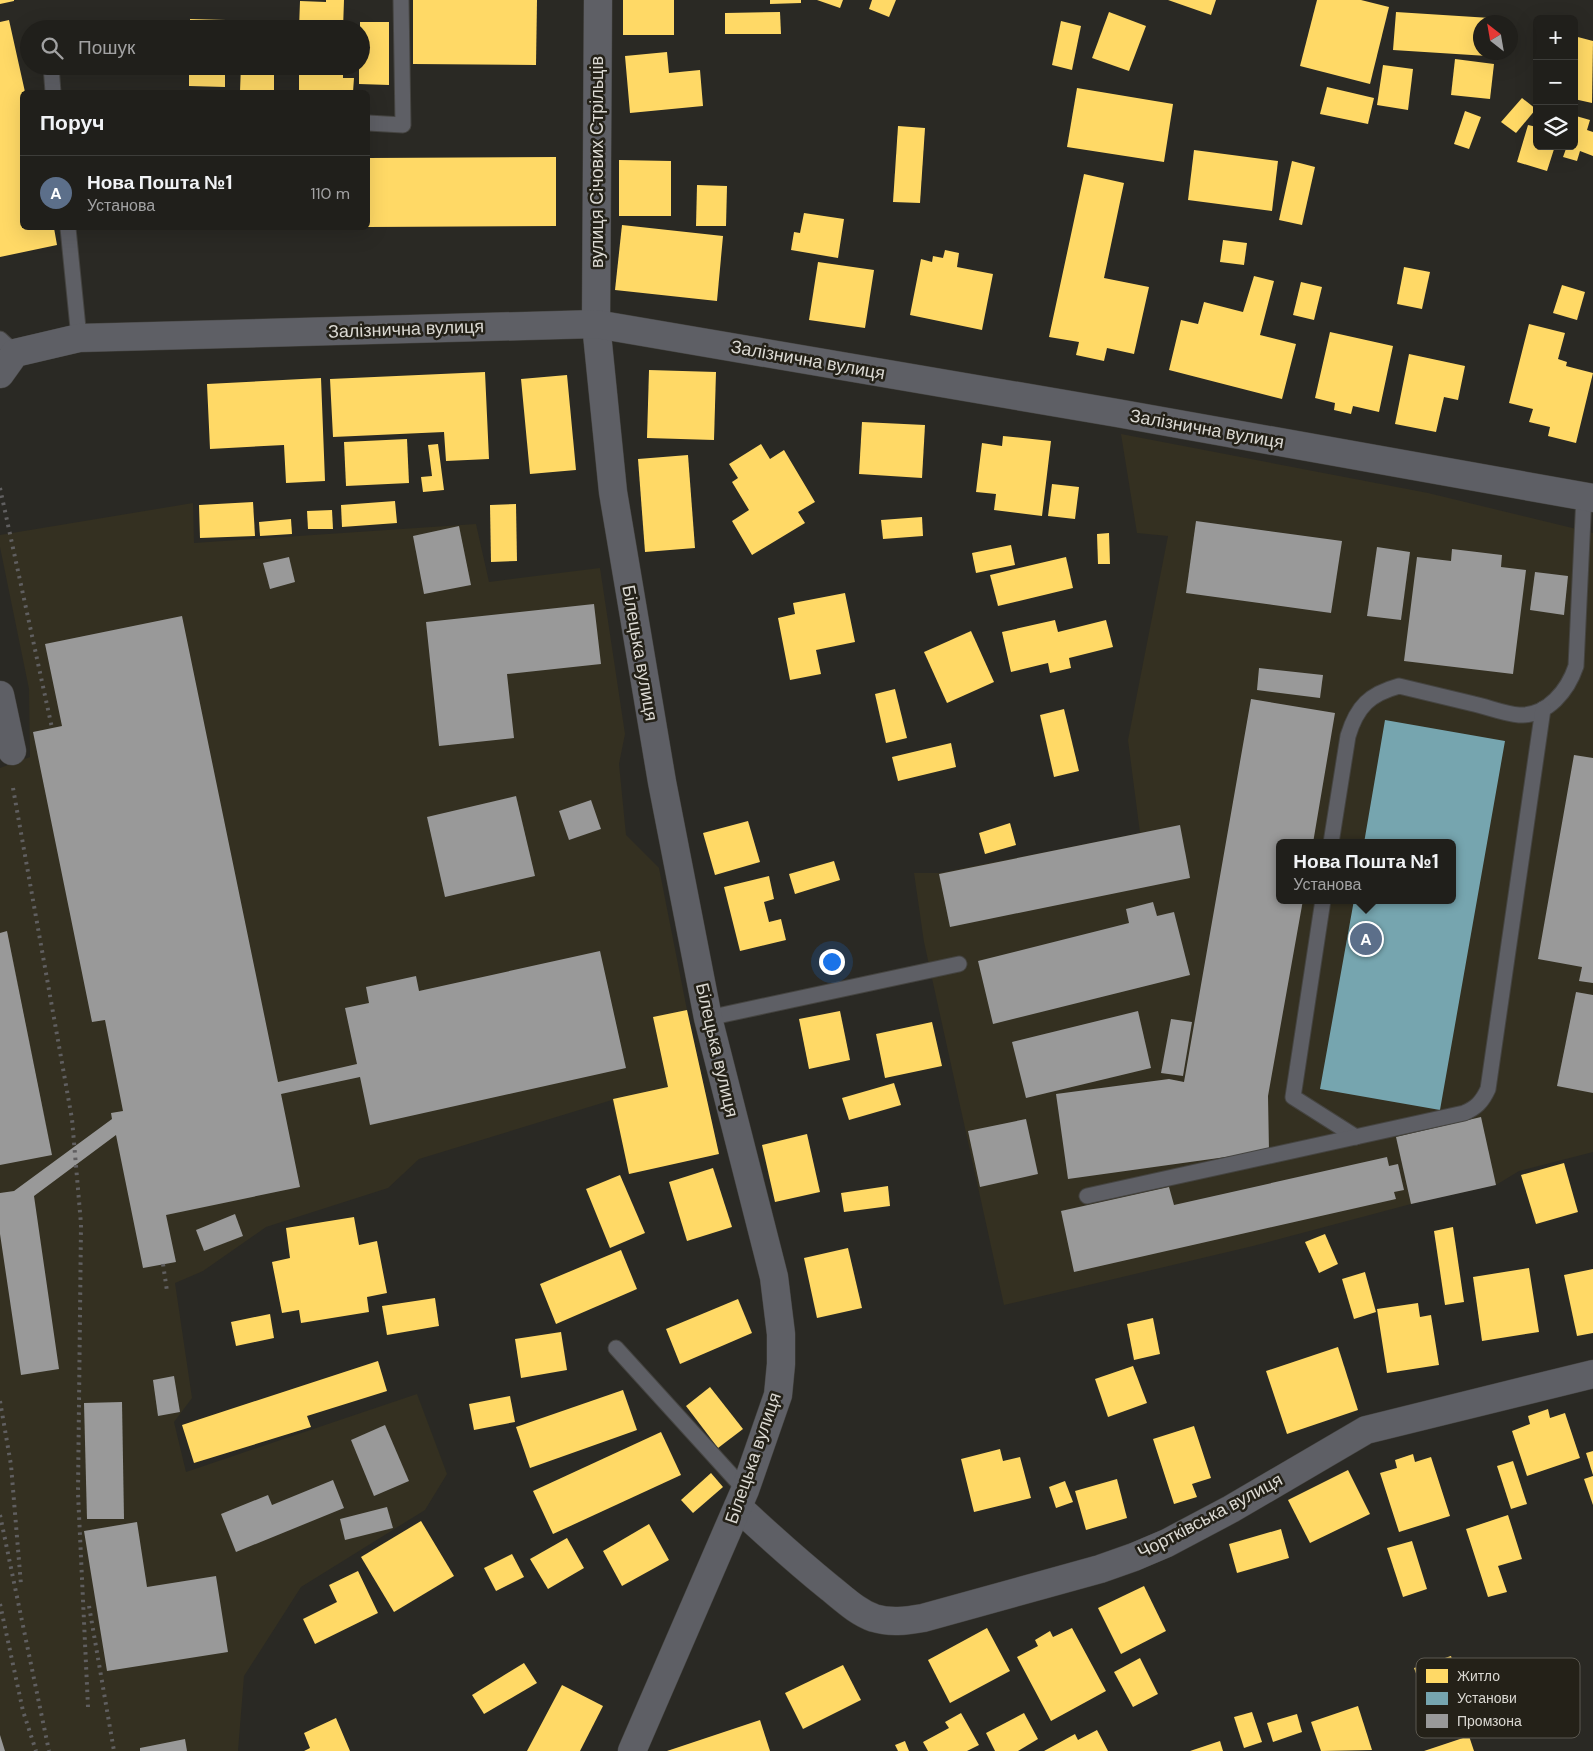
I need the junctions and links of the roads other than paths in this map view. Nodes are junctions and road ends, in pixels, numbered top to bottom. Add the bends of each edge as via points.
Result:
1 (402, 0) edge
2 (598, 0) edge
3 (52, 75) edge
4 (54, 90) edge
5 (370, 123) edge
6 (68, 230) edge
7 (596, 324) junction
8 (79, 338) junction
9 (5, 356) edge
10 (1589, 497) edge
11 (0, 695) edge
12 (1543, 709) junction
13 (12, 752) dead end
14 (1332, 839) edge
15 (1322, 904) edge
16 (959, 964) dead end
17 (708, 1018) junction
18 (1356, 1137) junction
19 (1087, 1196) dead end
20 (616, 1348) dead end
21 (1593, 1374) edge
22 (742, 1498) junction
23 (632, 1751) edge

1 - 5 lane via 404,125
2 - 7 street, вулиця Січових Стрільців
3 - 4 lane
6 - 8 lane
7 - 8 street, Залізнична вулиця
7 - 10 street, Залізнична вулиця
7 - 17 street, Білецька вулиця via 614,502 662,782
8 - 9 street, Залізнична вулиця
10 - 12 lane via 1576,666 1564,692
11 - 13 street
12 - 14 lane via 1520,715 1399,686 1383,691 1369,700 1352,722
12 - 18 lane via 1488,1090 1475,1108 1464,1113
15 - 18 lane via 1293,1097
16 - 17 lane
17 - 22 street, Білецька вулиця via 774,1276 781,1334 778,1395
18 - 19 lane
20 - 22 lane
21 - 22 street, Чортківська вулиця via 1366,1430 1232,1509 1134,1557 907,1621 876,1618 861,1612 798,1562
22 - 23 street, Білецька вулиця

